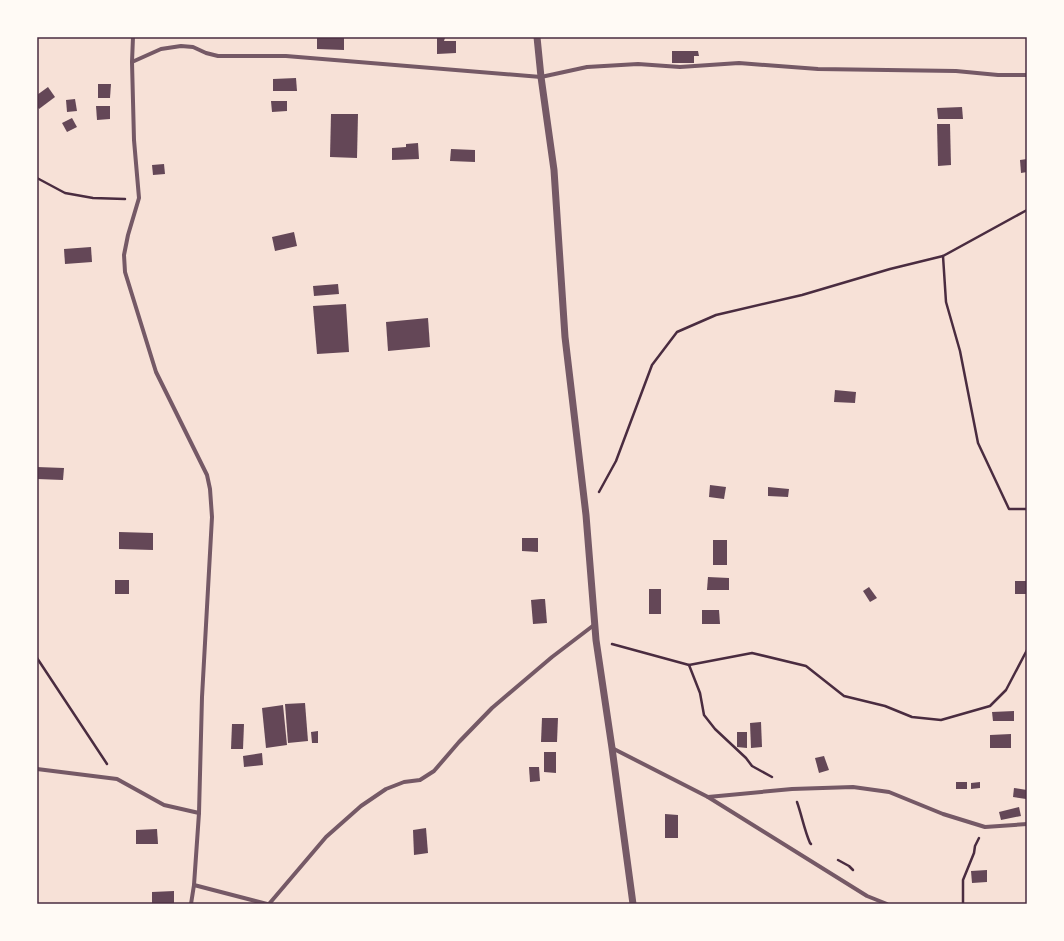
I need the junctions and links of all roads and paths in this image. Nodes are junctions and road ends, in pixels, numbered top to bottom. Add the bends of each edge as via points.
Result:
1 (133, 37) edge
2 (537, 37) edge
3 (132, 62) junction
4 (1027, 75) edge
5 (541, 77) junction
6 (37, 178) edge
7 (139, 198) junction
8 (1027, 210) edge
9 (943, 256) junction
10 (1027, 509) edge
11 (586, 515) junction
12 (594, 625) junction
13 (596, 640) junction
14 (1027, 650) edge
15 (37, 658) edge
16 (690, 665) junction
17 (612, 748) junction
18 (37, 768) edge
19 (117, 779) junction
20 (792, 789) junction
21 (708, 797) junction
22 (199, 813) junction
23 (1027, 824) edge
24 (985, 827) junction
25 (816, 847) dead end
26 (832, 858) dead end
27 (854, 872) dead end
28 (194, 885) junction
29 (191, 904) edge
30 (268, 904) edge
31 (633, 904) edge
32 (887, 904) edge
33 (963, 904) edge

1 - 3 street
2 - 5 street
3 - 5 street via 161,49 193,46 218,56 286,56
3 - 7 street via 134,140
4 - 5 street via 818,69 738,63 680,67 638,64 588,66
5 - 11 street via 554,170 566,338
6 - 7 path via 65,194 94,198
7 - 22 street via 124,255 125,272 156,372 204,468 210,489 212,517 202,697
8 - 9 path
9 - 10 path via 946,302 960,351 978,443 1009,509
9 - 11 path via 802,295 716,315 677,332 652,365 616,461
11 - 12 street
12 - 13 street
12 - 30 street via 492,708 434,771 420,780 404,782 386,789 361,806 326,837
13 - 16 path
13 - 17 street
14 - 16 path via 1006,690 990,706 940,720 912,717 885,706 844,696 806,666 752,653
15 - 19 path
16 - 20 path via 700,693 704,715 715,729 752,766
17 - 21 street
17 - 31 street
18 - 19 street
19 - 22 street via 164,804
20 - 21 street
20 - 24 street via 853,787 889,792 943,814
20 - 25 path via 810,843
21 - 32 street via 867,896
22 - 28 street
23 - 24 street
24 - 33 path via 963,880
26 - 27 path via 849,866
28 - 29 street
28 - 30 street

